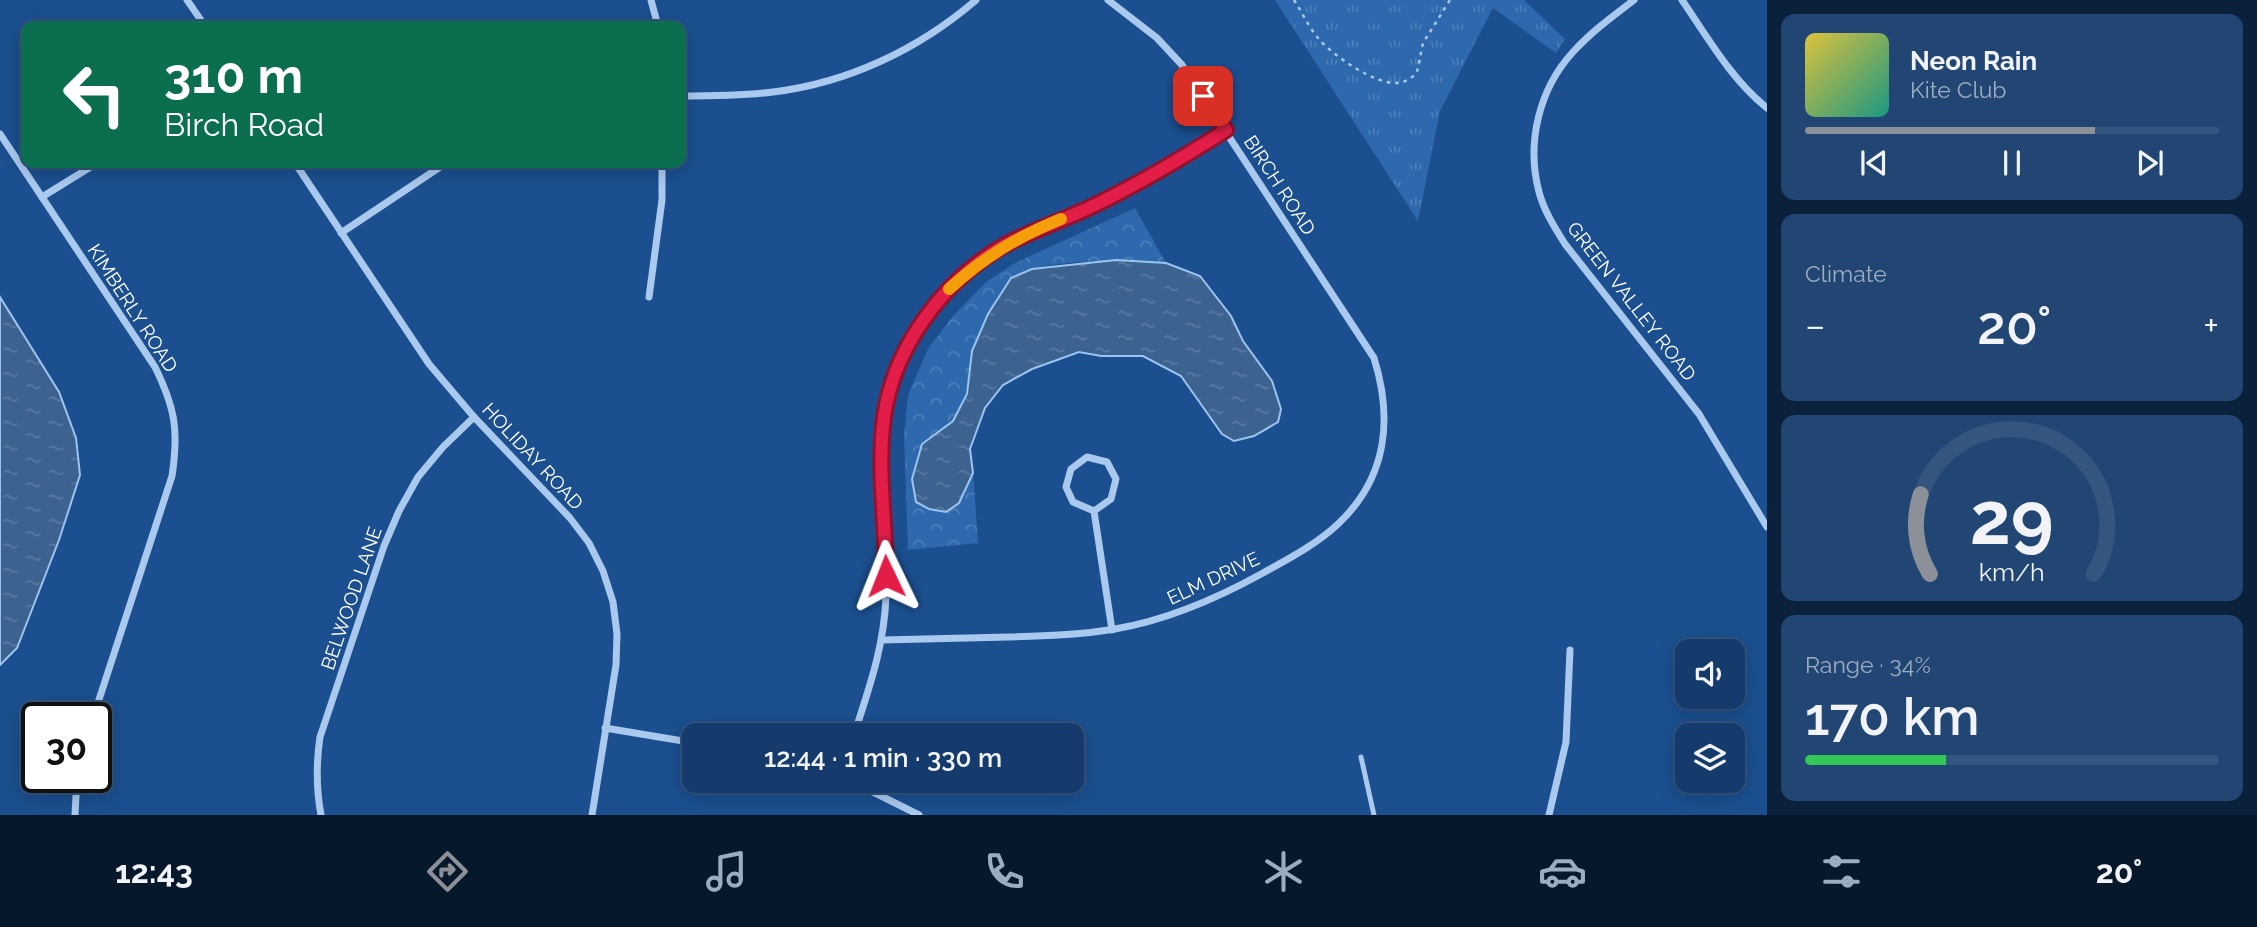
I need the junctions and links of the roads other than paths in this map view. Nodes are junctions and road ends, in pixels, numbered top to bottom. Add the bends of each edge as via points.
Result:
1 (187, 0) edge
2 (651, 0) edge
3 (976, 0) edge
4 (1108, 0) edge
5 (1634, 0) edge
6 (1682, 0) edge
7 (202, 21) edge
8 (657, 21) edge
9 (686, 96) edge
10 (1767, 108) edge
11 (1226, 130) junction
12 (0, 134) edge
13 (21, 166) edge
14 (23, 168) edge
15 (89, 168) edge
16 (298, 168) edge
17 (438, 168) edge
18 (662, 168) edge
19 (42, 197) junction
20 (341, 233) junction
21 (649, 297) dead end
22 (1360, 335) joint
23 (474, 416) junction
24 (1094, 511) junction
25 (1767, 527) edge
26 (1112, 630) junction
27 (881, 640) junction
28 (1570, 650) dead end
29 (98, 702) edge
30 (857, 723) edge
31 (605, 728) junction
32 (682, 741) edge
33 (1361, 757) dead end
34 (76, 793) edge
35 (875, 793) edge
36 (75, 815) edge
37 (321, 815) edge
38 (592, 815) edge
39 (919, 815) edge
40 (1374, 815) edge
41 (1549, 815) edge

1 - 7 street
2 - 8 street
3 - 9 street via 952,21 868,68 774,92
4 - 11 street, BIRCH ROAD via 1157,38 1182,65
5 - 25 street, GREEN VALLEY ROAD via 1593,32 1554,77 1535,133 1539,192 1565,244 1699,414
6 - 10 street via 1734,77
11 - 22 street, BIRCH ROAD
11 - 27 street via 1150,177 1005,246 976,264 926,316 894,379 885,414 881,448 886,594
12 - 13 street, KIMBERLY ROAD
14 - 19 street, KIMBERLY ROAD
15 - 19 street
16 - 20 street, HOLIDAY ROAD
17 - 20 street
18 - 21 street
19 - 29 street, KIMBERLY ROAD via 155,367 175,419 172,476
20 - 23 street, HOLIDAY ROAD via 429,364
22 - 26 street, ELM DRIVE via 1374,358 1385,412 1377,463 1354,506 1318,539 1230,592 1186,610
23 - 31 street, HOLIDAY ROAD via 570,518 603,572 617,634
23 - 37 street, BELWOOD LANE via 418,477 384,546 320,737 316,766
24 - 24 street via 1111,499 1116,479 1107,462 1087,457 1071,469 1066,487 1073,502
24 - 26 street
26 - 27 street, ELM DRIVE
27 - 30 street via 877,667
28 - 41 street via 1566,742
31 - 32 street
31 - 38 street, HOLIDAY ROAD
33 - 40 lane
34 - 36 street
35 - 39 street

